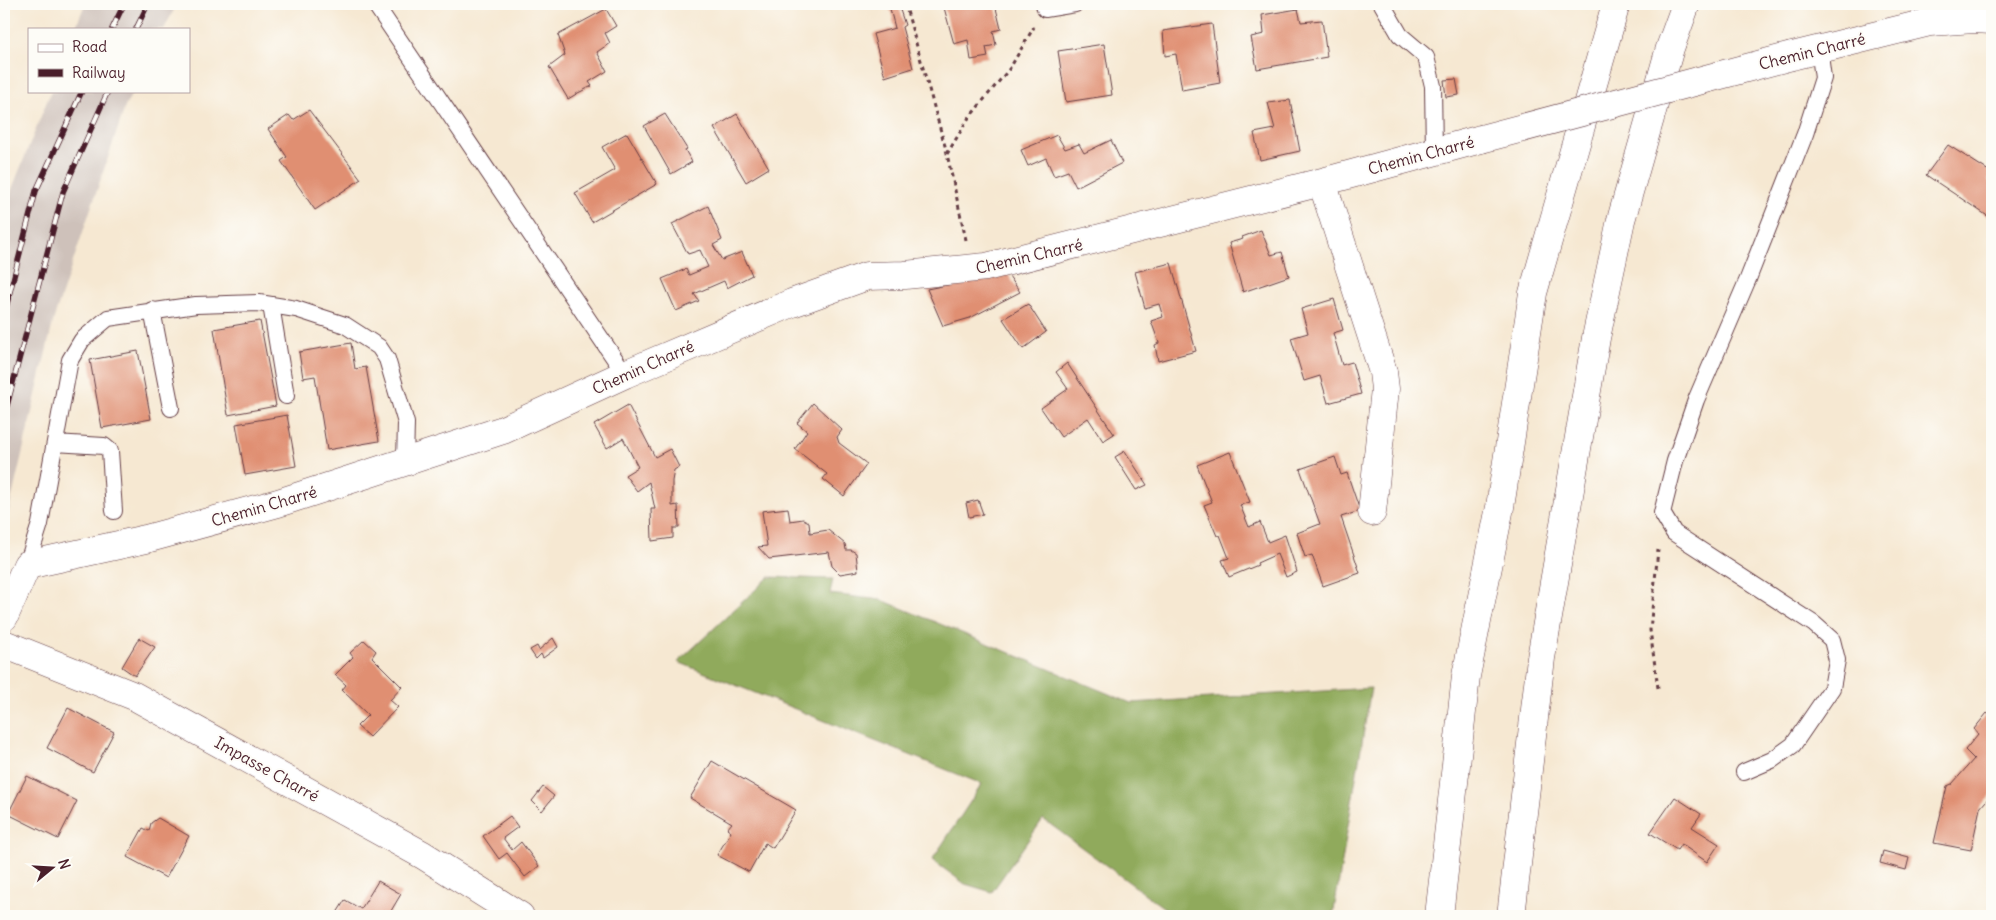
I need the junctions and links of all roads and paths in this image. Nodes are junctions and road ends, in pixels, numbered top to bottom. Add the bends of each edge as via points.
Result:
1 (375, 4) edge
2 (905, 4) edge
3 (1075, 4) edge
4 (1382, 4) edge
5 (1616, 4) edge
6 (1686, 4) edge
7 (1044, 6) edge
8 (1992, 20) edge
9 (1819, 48) junction
10 (1434, 152) junction
11 (947, 154) junction
12 (1322, 182) junction
13 (972, 270) junction
14 (271, 305) junction
15 (152, 310) junction
16 (625, 374) junction
17 (286, 396) dead end
18 (171, 408) dead end
19 (56, 444) junction
20 (406, 461) junction
21 (114, 511) dead end
22 (1372, 512) dead end
23 (1668, 524) junction
24 (27, 565) junction
25 (4, 617) edge
26 (4, 644) edge
27 (1658, 688) dead end
28 (1744, 772) dead end
29 (520, 916) edge
30 (1439, 916) edge
31 (1511, 916) edge

1 - 16 lane
2 - 11 path
3 - 7 lane
4 - 10 lane via 1400,35 1426,57 1433,86
5 - 30 main road via 1533,293 1500,506 1466,676
6 - 31 main road via 1670,48 1621,220 1596,338 1541,658
7 - 11 path via 1010,68 968,120
8 - 9 main road, Chemin Charré via 1930,22
9 - 10 main road, Chemin Charré, bridge
9 - 23 lane via 1823,78 1802,143 1696,400 1663,505 1662,513
10 - 12 main road, Chemin Charré
11 - 13 path
12 - 13 main road, Chemin Charré
12 - 22 main road via 1385,389
13 - 16 main road, Chemin Charré via 867,276 792,302
14 - 15 lane via 196,305
14 - 17 lane
14 - 20 lane via 296,309 345,325 379,347 387,360 406,423
15 - 18 lane
15 - 19 lane via 108,318 82,340 70,360
16 - 20 main road, Chemin Charré via 503,430
19 - 21 lane via 104,446 110,451
19 - 24 lane via 40,524
20 - 24 main road, Chemin Charré via 278,503 146,539
23 - 27 path via 1658,548 1650,630
23 - 28 lane via 1674,533 1814,624 1832,640 1837,660 1832,688 1793,745 1772,760
24 - 25 main road
26 - 29 main road, Impasse Charré via 134,696 423,855

